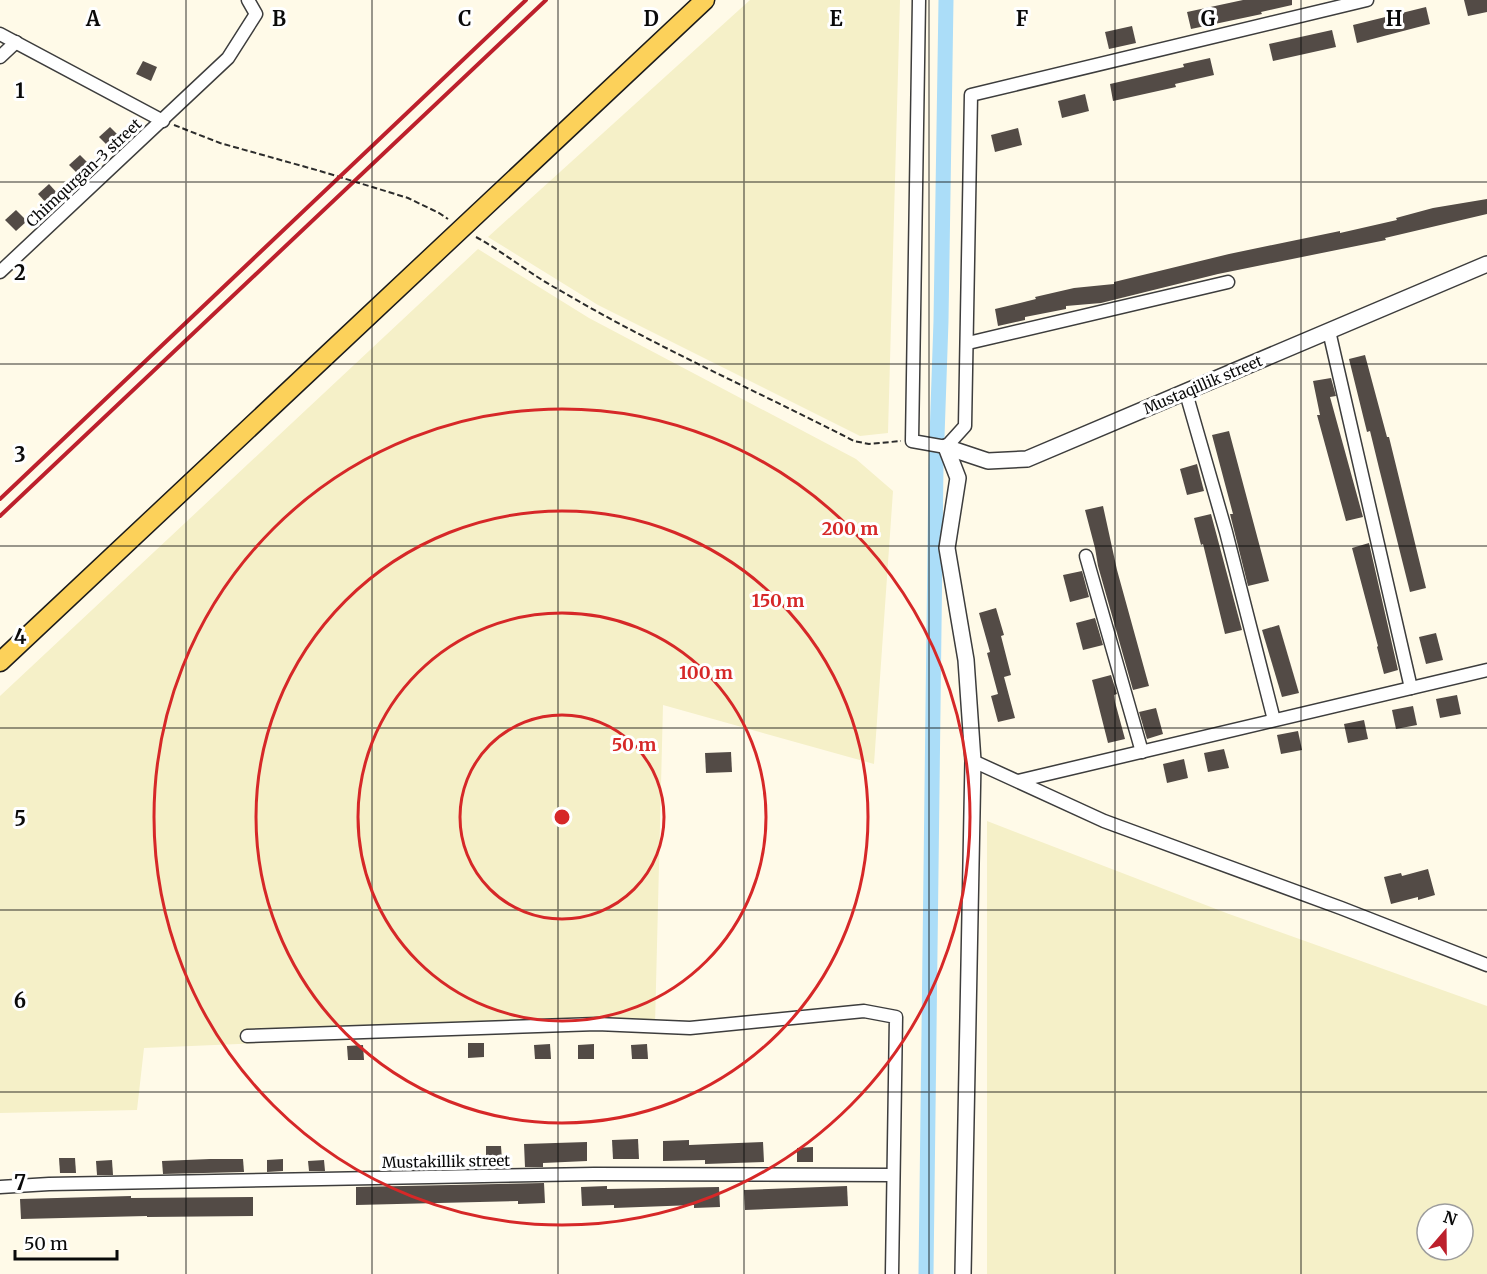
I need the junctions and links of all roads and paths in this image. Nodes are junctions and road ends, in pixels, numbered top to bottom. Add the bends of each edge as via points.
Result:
1 (248, 0) edge
2 (705, 0) edge
3 (919, 0) edge
4 (1367, 0) edge
5 (0, 34) edge
6 (16, 42) junction
7 (0, 57) edge
8 (163, 121) junction
9 (462, 229) junction
10 (1487, 264) edge
11 (0, 272) edge
12 (1228, 282) dead end
13 (1329, 331) junction
14 (968, 344) junction
15 (1186, 393) junction
16 (912, 441) junction
17 (946, 447) junction
18 (1086, 556) dead end
19 (0, 663) edge
20 (1487, 670) edge
21 (1411, 688) junction
22 (1274, 720) junction
23 (1142, 752) junction
24 (974, 761) junction
25 (1018, 781) junction
26 (1487, 965) edge
27 (247, 1036) dead end
28 (893, 1174) junction
29 (0, 1187) edge
30 (891, 1274) edge
31 (963, 1274) edge

1 - 8 street, Chimqurgan-3 street via 256,14 228,58
2 - 9 main road
3 - 16 street
4 - 14 street via 971,95
5 - 6 street
6 - 7 street
6 - 8 street
8 - 9 path via 220,143 408,198
8 - 11 street, Chimqurgan-3 street
9 - 16 path via 559,291 855,441
9 - 19 main road
10 - 13 street, Mustaqillik street
12 - 14 street
13 - 15 street, Mustaqillik street
13 - 21 street
14 - 17 street via 965,426
15 - 17 street, Mustaqillik street via 1027,459 988,461
15 - 22 street
16 - 17 street, Mustaqillik street
17 - 24 street via 958,478 947,548 966,660
18 - 23 street
20 - 21 street
21 - 22 street
22 - 23 street
23 - 25 street
24 - 25 street
24 - 31 street
25 - 26 street via 1104,821
27 - 28 street via 597,1024 690,1028 864,1011 896,1017
28 - 29 street, Mustakillik street via 582,1174
28 - 30 street

